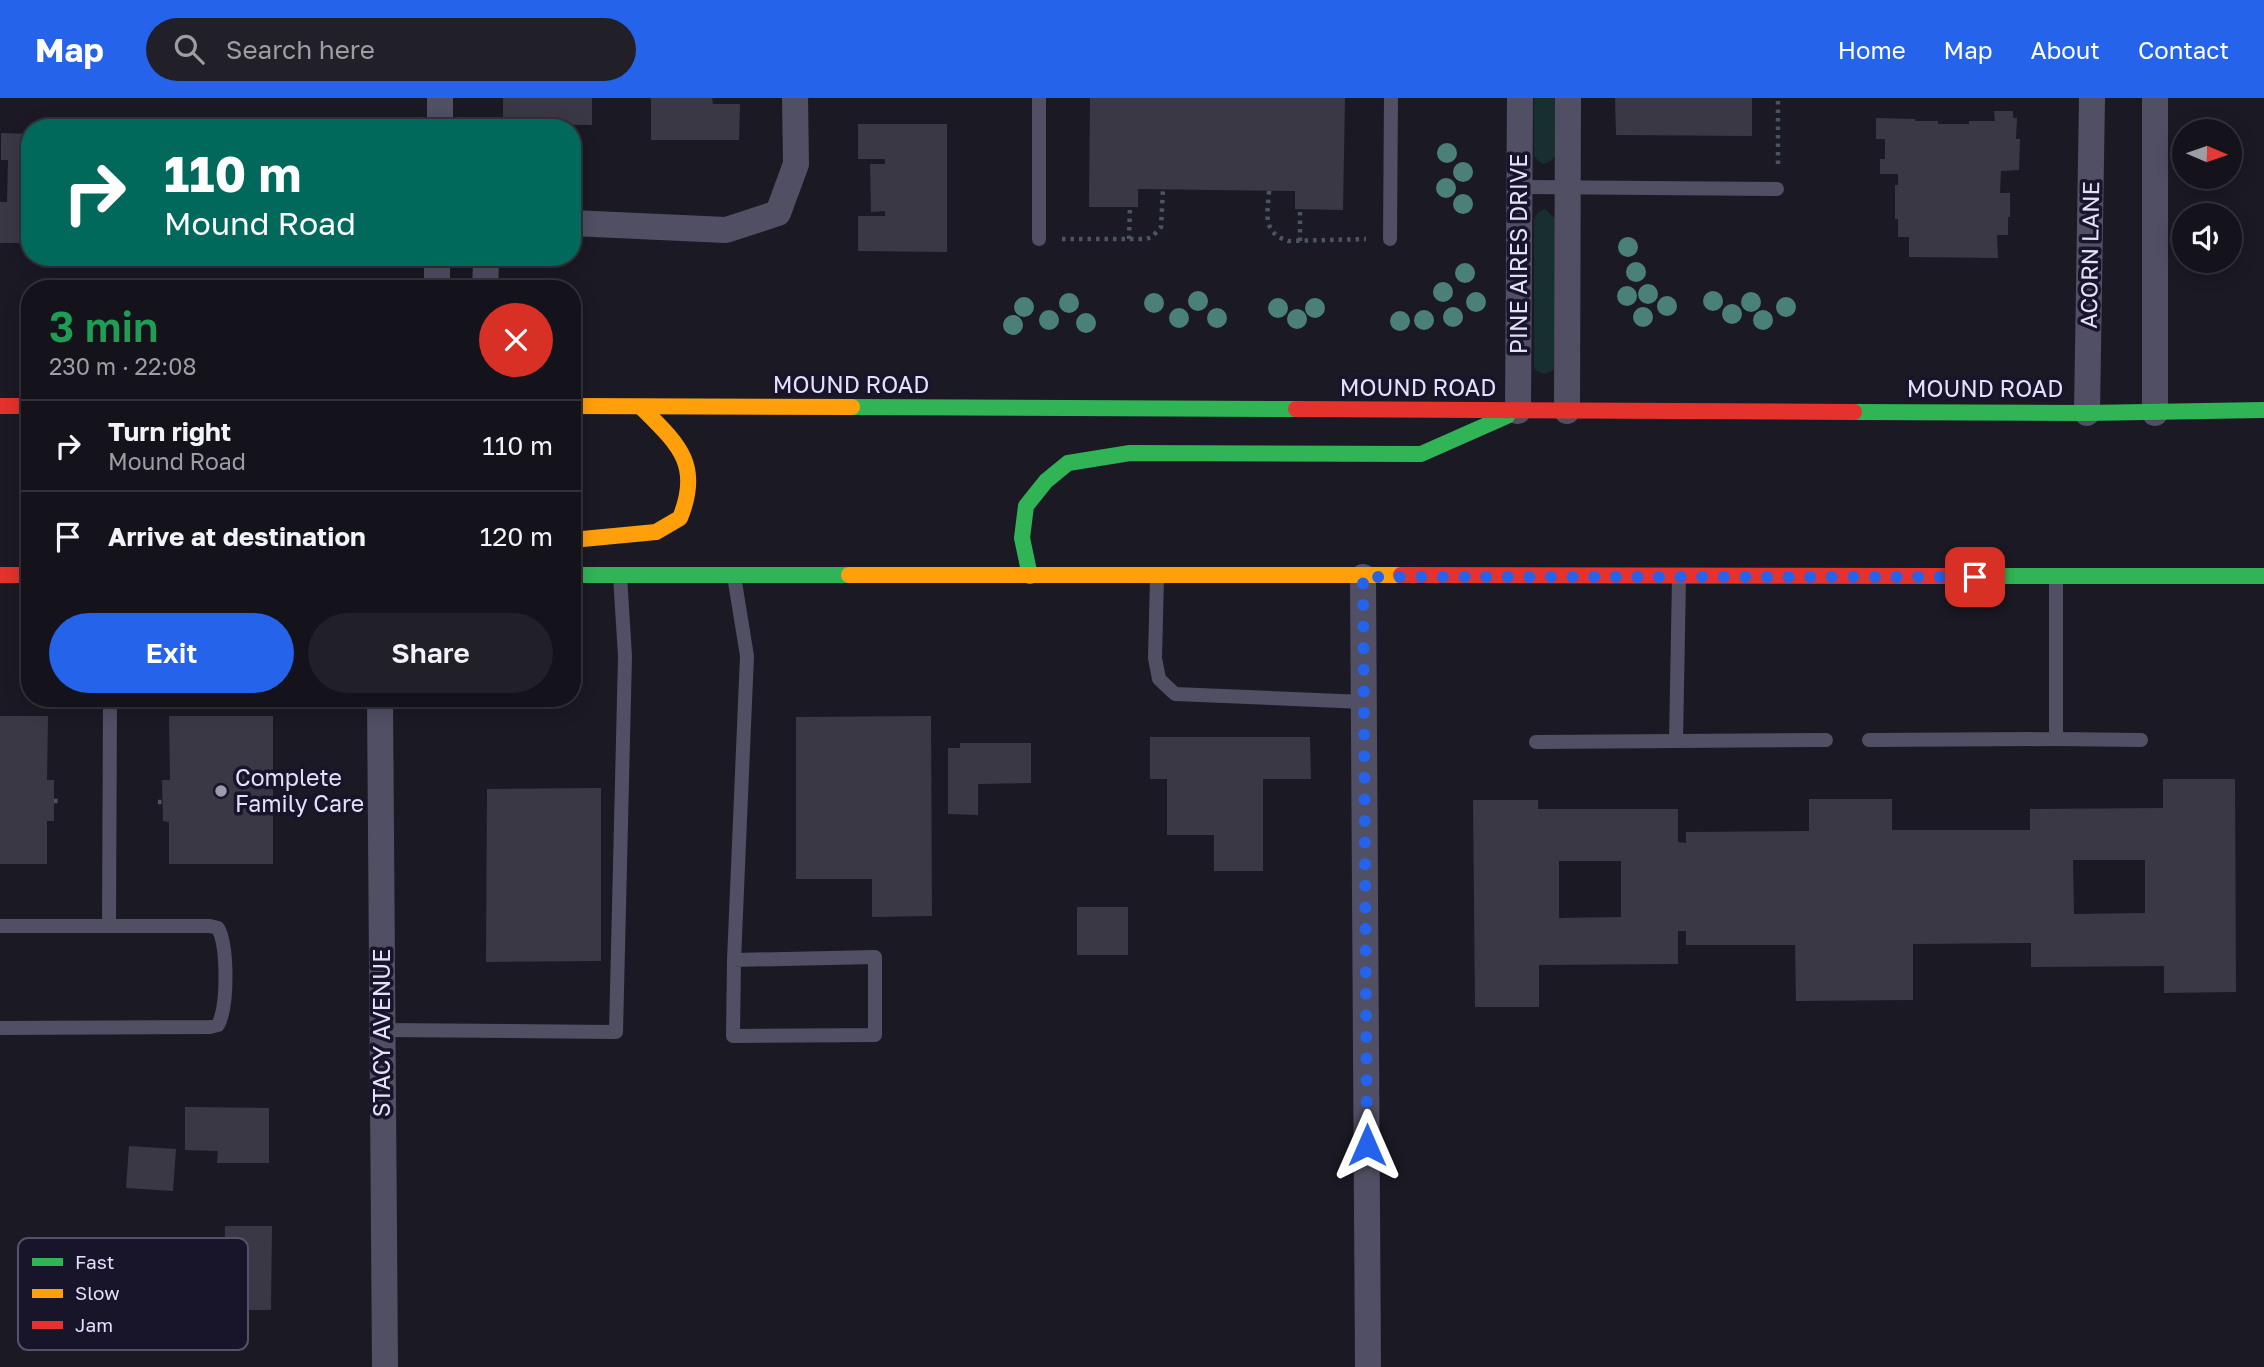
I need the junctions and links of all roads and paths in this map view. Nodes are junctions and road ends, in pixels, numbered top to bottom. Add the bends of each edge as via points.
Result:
1 (440, 98) edge
2 (795, 98) edge
3 (1039, 98) edge
4 (1391, 98) edge
5 (1520, 98) edge
6 (1568, 98) edge
7 (1778, 98) edge
8 (2092, 98) edge
9 (2155, 98) edge
10 (440, 119) edge
11 (1778, 182) joint
12 (1520, 187) junction
13 (1568, 188) junction
14 (1163, 189) dead end
15 (1269, 191) dead end
16 (1130, 207) dead end
17 (1300, 209) dead end
18 (581, 223) edge
19 (1039, 239) dead end
20 (1060, 239) dead end
21 (1129, 239) junction
22 (1370, 239) dead end
23 (1390, 239) dead end
24 (1300, 240) junction
25 (0, 406) edge
26 (21, 406) edge
27 (581, 406) edge
28 (641, 407) junction
29 (1518, 411) junction
30 (1567, 411) junction
31 (2264, 411) edge
32 (2087, 413) junction
33 (2155, 413) junction
34 (581, 539) edge
35 (0, 575) edge
36 (21, 575) edge
37 (581, 575) edge
38 (620, 575) junction
39 (734, 575) junction
40 (1030, 576) junction
41 (1157, 576) junction
42 (2056, 576) junction
43 (2264, 576) edge
44 (1363, 577) junction
45 (1679, 577) junction
46 (1364, 702) junction
47 (110, 707) edge
48 (380, 707) edge
49 (2056, 739) junction
50 (1826, 740) dead end
51 (1870, 740) dead end
52 (2141, 740) dead end
53 (1676, 741) junction
54 (1536, 742) dead end
55 (54, 801) dead end
56 (62, 801) dead end
57 (0, 926) edge
58 (108, 926) junction
59 (734, 960) junction
60 (0, 1028) edge
61 (383, 1030) junction
62 (385, 1367) edge
63 (1368, 1367) edge

1 - 10 street
2 - 18 street via 796,164 778,213 726,230
3 - 19 lane
4 - 23 lane
5 - 12 street, PINE AIRES DRIVE
6 - 13 street
7 - 11 path
8 - 32 street, ACORN LANE
9 - 33 street
11 - 13 lane
12 - 13 lane
12 - 29 street, PINE AIRES DRIVE
13 - 30 street
14 - 21 path via 1163,220 1158,233 1146,240
15 - 24 path via 1269,228 1280,239
16 - 21 path
17 - 24 path
20 - 21 path
22 - 24 path
25 - 26 main road
27 - 28 main road, MOUND ROAD
28 - 29 main road, MOUND ROAD
28 - 34 main road via 678,445 687,468 690,491 680,518 656,532
29 - 30 main road, MOUND ROAD
29 - 40 main road via 1421,454 1130,453 1068,463 1026,506 1022,538
30 - 32 main road, MOUND ROAD
31 - 33 main road, MOUND ROAD
32 - 33 main road, MOUND ROAD
35 - 36 main road
37 - 38 main road
38 - 39 main road
38 - 61 lane via 625,656 616,1032
39 - 40 main road
39 - 59 lane via 747,656
40 - 41 main road
41 - 44 main road
41 - 46 lane via 1155,658 1159,679 1175,694
42 - 43 main road
42 - 45 main road
42 - 49 lane
44 - 45 main road
44 - 46 street
45 - 53 lane
46 - 63 street
47 - 58 lane
48 - 61 street, STACY AVENUE
49 - 51 lane
49 - 52 lane
50 - 53 lane
53 - 54 lane
55 - 56 path
57 - 58 lane
58 - 60 lane via 218,928 224,943 224,1009 218,1025
59 - 59 lane via 733,1037 875,1035 875,957
61 - 62 street, STACY AVENUE

